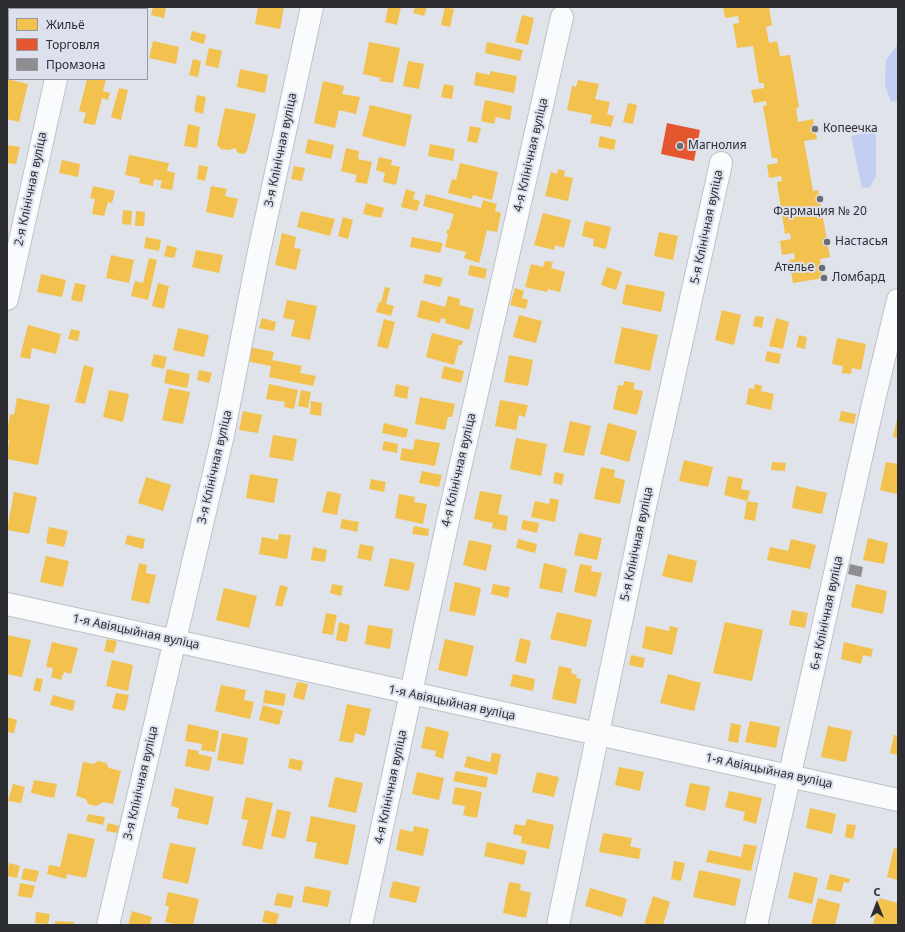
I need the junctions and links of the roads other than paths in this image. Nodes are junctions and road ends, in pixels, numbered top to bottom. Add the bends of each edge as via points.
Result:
1 (312, 7) edge
2 (562, 17) dead end
3 (56, 80) edge
4 (721, 163) dead end
5 (7, 299) edge
6 (898, 300) edge
7 (7, 604) edge
8 (174, 640) junction
9 (411, 694) junction
10 (598, 735) junction
11 (791, 776) junction
12 (898, 800) edge
13 (108, 925) edge
14 (361, 925) edge
15 (558, 925) edge
16 (756, 925) edge

1 - 8 street, 3-я Клінічная вуліца via 258,256 224,435
2 - 9 street, 4-я Клінічная вуліца
3 - 5 street, 2-я Клінічная вуліца
4 - 10 street, 5-я Клінічная вуліца via 646,502
6 - 11 street, 6-я Клінічная вуліца
7 - 8 street, 1-я Авіяцыйная вуліца
8 - 9 street, 1-я Авіяцыйная вуліца
8 - 13 street, 3-я Клінічная вуліца
9 - 10 street, 1-я Авіяцыйная вуліца
9 - 14 street, 4-я Клінічная вуліца
10 - 11 street, 1-я Авіяцыйная вуліца
10 - 15 street, 5-я Клінічная вуліца
11 - 12 street, 1-я Авіяцыйная вуліца
11 - 16 street, 6-я Клінічная вуліца

